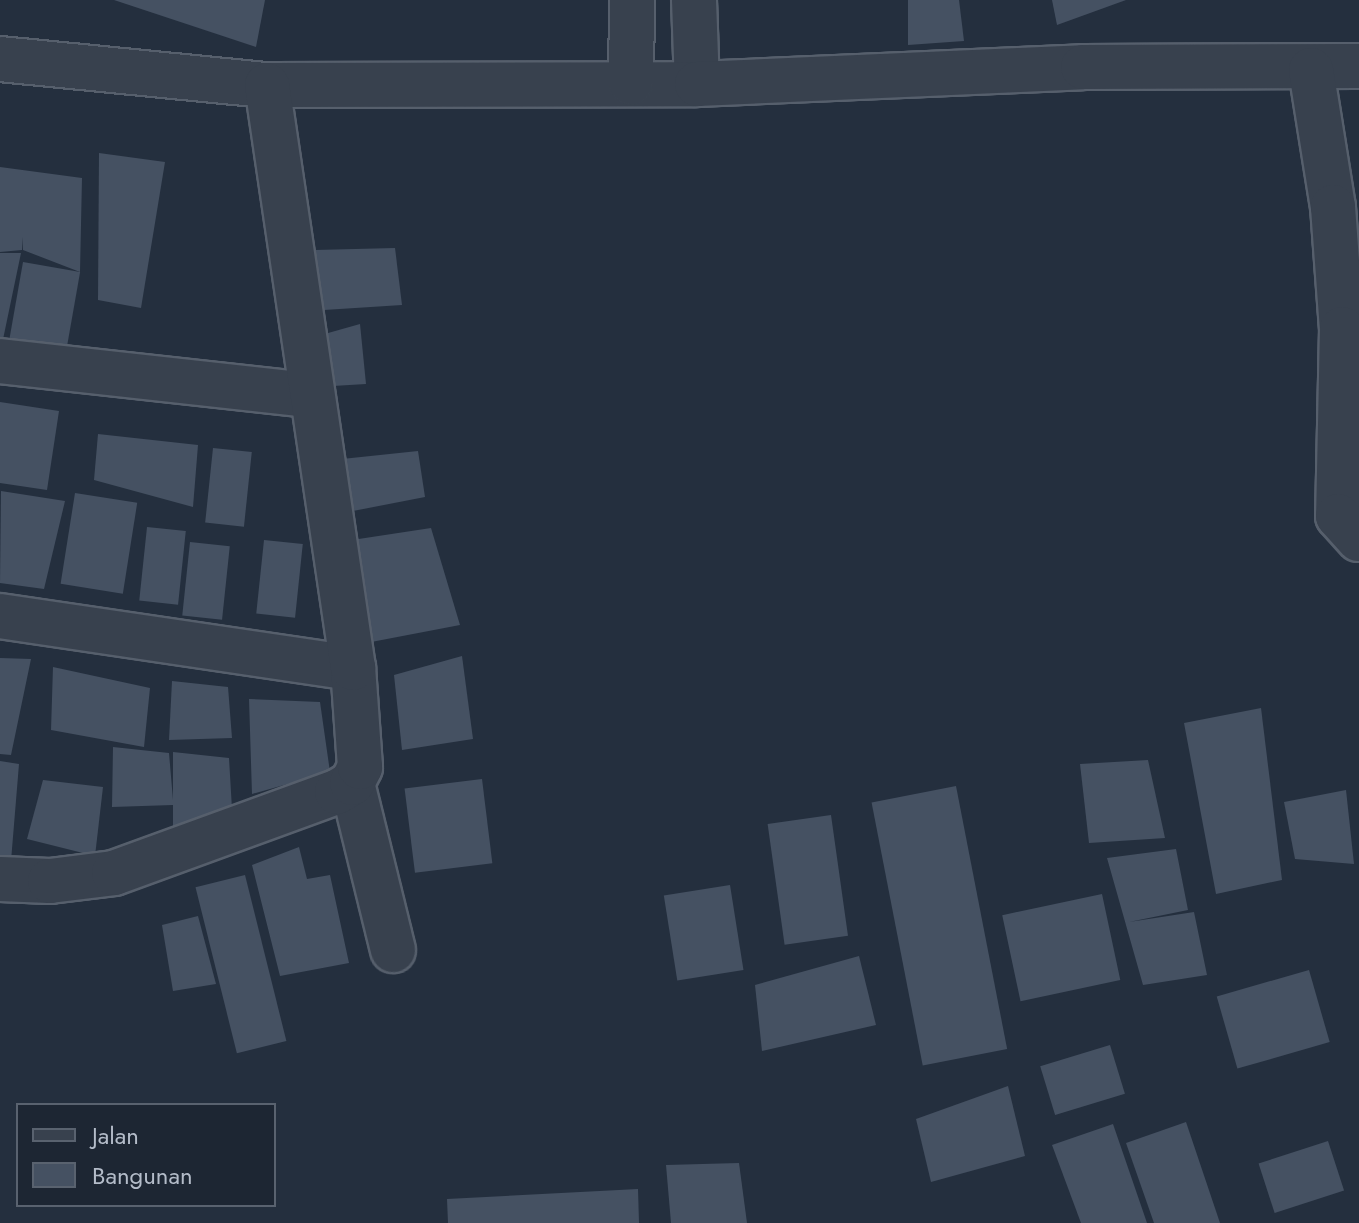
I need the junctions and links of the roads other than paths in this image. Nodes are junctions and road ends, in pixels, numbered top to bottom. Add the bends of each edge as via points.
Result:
1 (632, 0) edge
2 (694, 0) edge
3 (0, 59) edge
4 (1359, 66) edge
5 (1311, 70) junction
6 (631, 83) junction
7 (697, 84) junction
8 (267, 85) junction
9 (0, 361) edge
10 (310, 395) junction
11 (1359, 539) edge
12 (0, 616) edge
13 (353, 668) junction
14 (352, 783) junction
15 (0, 879) edge
16 (393, 950) dead end

1 - 6 street
2 - 7 street
3 - 8 street
4 - 5 street
5 - 7 street via 1083,67
5 - 11 street via 1333,207 1342,329 1338,516
6 - 7 street
6 - 8 street
8 - 10 street
9 - 10 street
10 - 13 street
12 - 13 street
13 - 14 street via 360,767
14 - 15 street via 114,873 50,881
14 - 16 street

